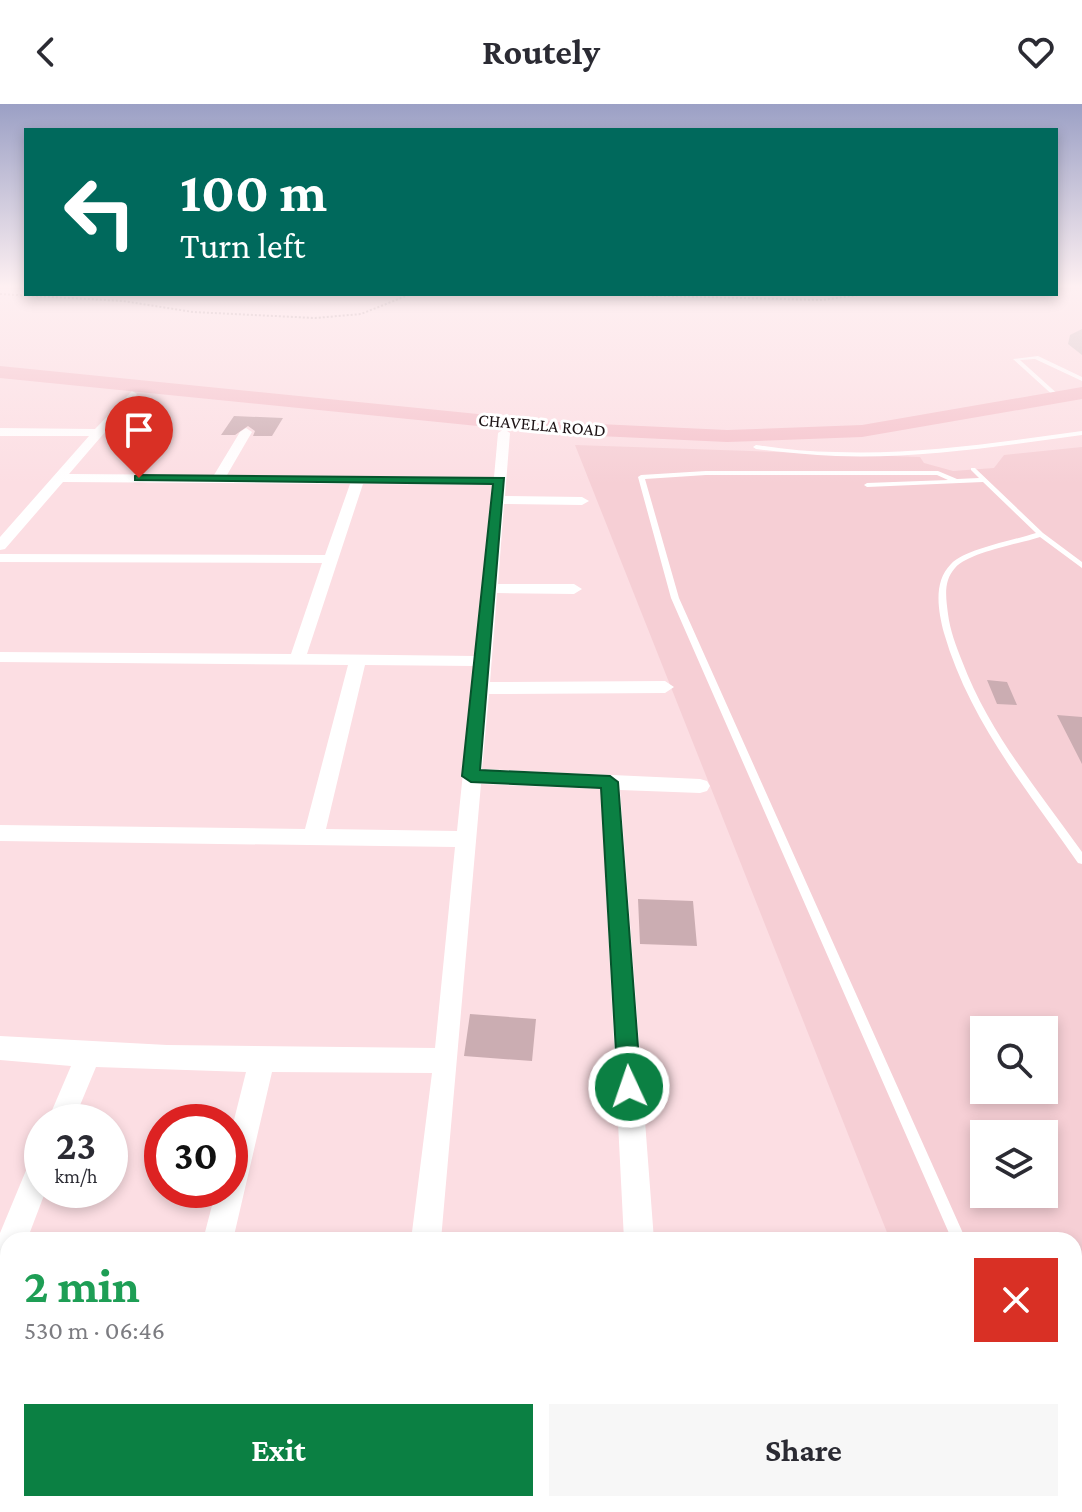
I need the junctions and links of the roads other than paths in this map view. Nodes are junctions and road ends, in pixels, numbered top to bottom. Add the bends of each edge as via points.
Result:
1 (0, 372) edge
2 (1067, 372) junction
3 (1037, 376) junction
4 (1082, 379) edge
5 (0, 380) edge
6 (1082, 393) edge
7 (132, 394) junction
8 (1058, 397) junction
9 (1082, 407) edge
10 (318, 409) junction
11 (0, 432) edge
12 (246, 432) dead end
13 (98, 433) junction
14 (504, 433) junction
15 (1082, 433) edge
16 (756, 447) junction
17 (973, 469) dead end
18 (59, 478) junction
19 (219, 478) junction
20 (358, 480) junction
21 (985, 480) junction
22 (956, 481) junction
23 (867, 485) dead end
24 (498, 490) junction
25 (582, 501) dead end
26 (1041, 534) junction
27 (0, 546) edge
28 (0, 558) edge
29 (331, 559) junction
30 (1082, 566) edge
31 (489, 588) junction
32 (574, 589) dead end
33 (0, 657) edge
34 (297, 660) junction
35 (358, 660) junction
36 (482, 661) junction
37 (665, 687) dead end
38 (479, 688) junction
39 (471, 776) junction
40 (610, 782) junction
41 (700, 786) dead end
42 (0, 833) edge
43 (314, 835) junction
44 (465, 839) junction
45 (1080, 853) edge
46 (0, 1048) edge
47 (88, 1056) junction
48 (446, 1060) junction
49 (262, 1061) junction
50 (68, 1104) edge
51 (25, 1208) edge
52 (15, 1232) edge
53 (220, 1232) edge
54 (427, 1232) edge
55 (638, 1232) edge
56 (955, 1232) edge

1 - 10 highway, CHAVELLA ROAD
2 - 3 lane
2 - 3 lane via 1036,357 1016,359
2 - 4 lane
3 - 8 lane
5 - 7 highway, CHAVELLA ROAD
6 - 8 highway, CHAVELLA ROAD
7 - 10 highway, CHAVELLA ROAD
7 - 13 street
8 - 10 highway, CHAVELLA ROAD via 902,426 777,435 556,428
9 - 16 highway, CHAVELLA ROAD via 934,433 835,445
10 - 14 highway, CHAVELLA ROAD
11 - 13 street
12 - 19 street
13 - 18 street
14 - 16 highway, CHAVELLA ROAD
14 - 24 street
15 - 16 lane via 913,453 821,454
17 - 21 lane
18 - 19 street
18 - 27 street
19 - 20 street
20 - 24 street
20 - 29 street
21 - 22 lane
21 - 26 lane
22 - 23 lane
22 - 56 lane via 938,473 641,477 675,598
24 - 25 street
24 - 31 street
26 - 30 lane
26 - 45 lane via 953,564 940,601 962,673 992,733
28 - 29 street
29 - 34 street
31 - 32 street
31 - 36 street
33 - 34 street
34 - 35 street
35 - 36 street
35 - 43 street
36 - 38 street
37 - 38 street
38 - 39 street
39 - 40 street
39 - 44 street
40 - 41 street
40 - 55 street
42 - 43 street
43 - 44 street
44 - 48 street
46 - 47 street
47 - 49 street
47 - 50 street
48 - 49 street
48 - 54 street
49 - 53 street
51 - 52 street

